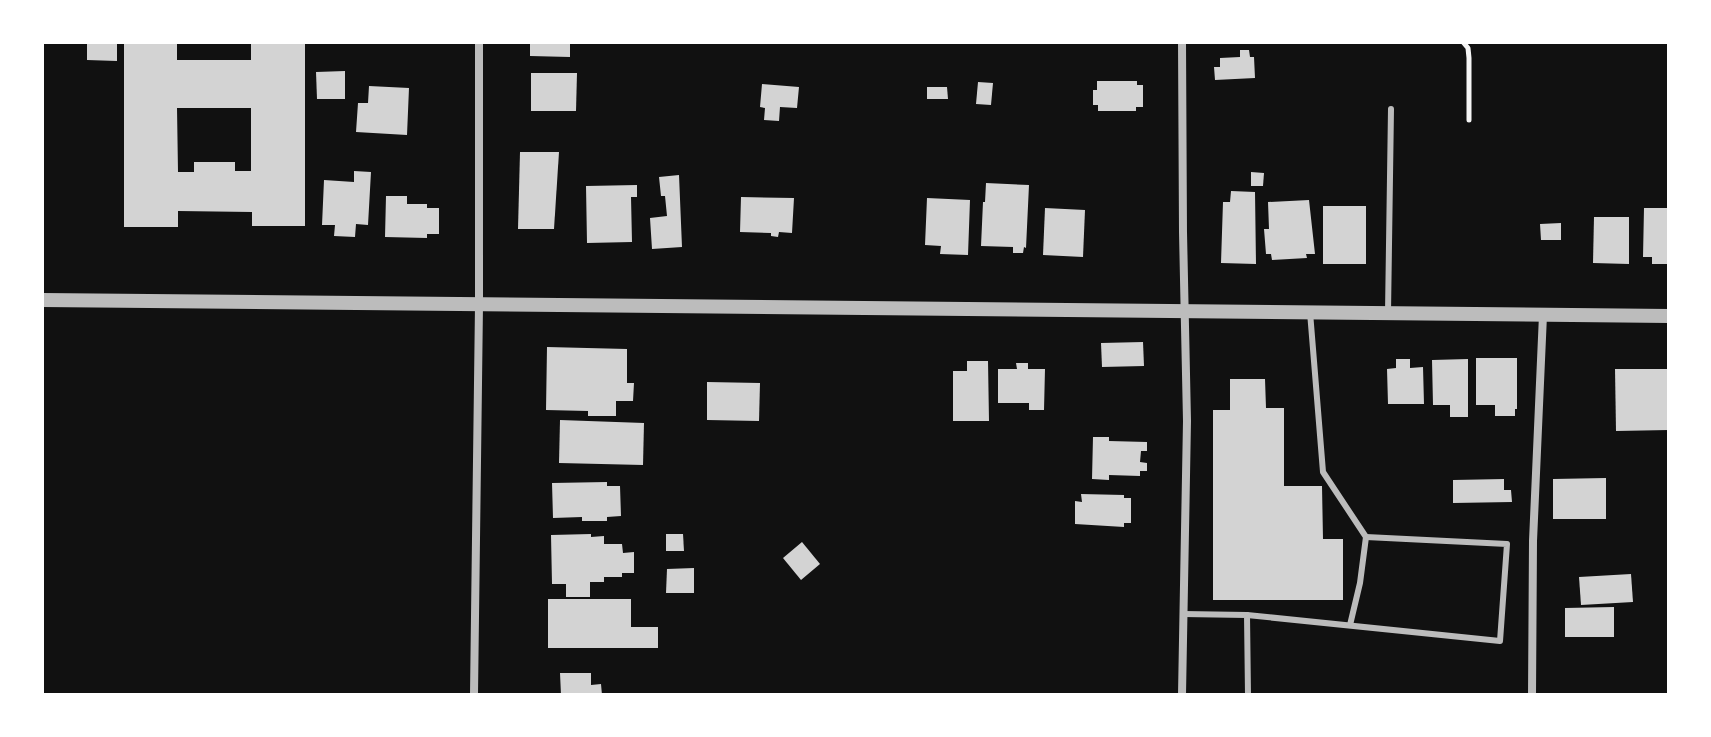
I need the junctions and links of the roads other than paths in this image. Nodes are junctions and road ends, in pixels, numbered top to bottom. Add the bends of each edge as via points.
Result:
1 (479, 42) edge
2 (1182, 42) edge
3 (1391, 109) dead end
4 (42, 300) edge
5 (479, 305) junction
6 (1185, 311) junction
7 (1310, 312) junction
8 (1388, 313) junction
9 (1543, 315) junction
10 (1669, 316) edge
11 (1366, 537) junction
12 (1183, 614) junction
13 (1247, 615) junction
14 (1350, 625) junction
15 (474, 695) edge
16 (1182, 695) edge
17 (1248, 695) edge
18 (1532, 695) edge

1 - 5 street
2 - 6 street
3 - 8 lane
4 - 5 street
5 - 6 street
5 - 15 street
6 - 7 street
6 - 12 street
7 - 8 street
7 - 11 lane via 1323,472
8 - 9 street
9 - 10 street
9 - 18 street
11 - 14 lane
11 - 14 lane via 1507,544 1500,641
12 - 13 lane
12 - 16 street
13 - 14 lane
13 - 17 lane

